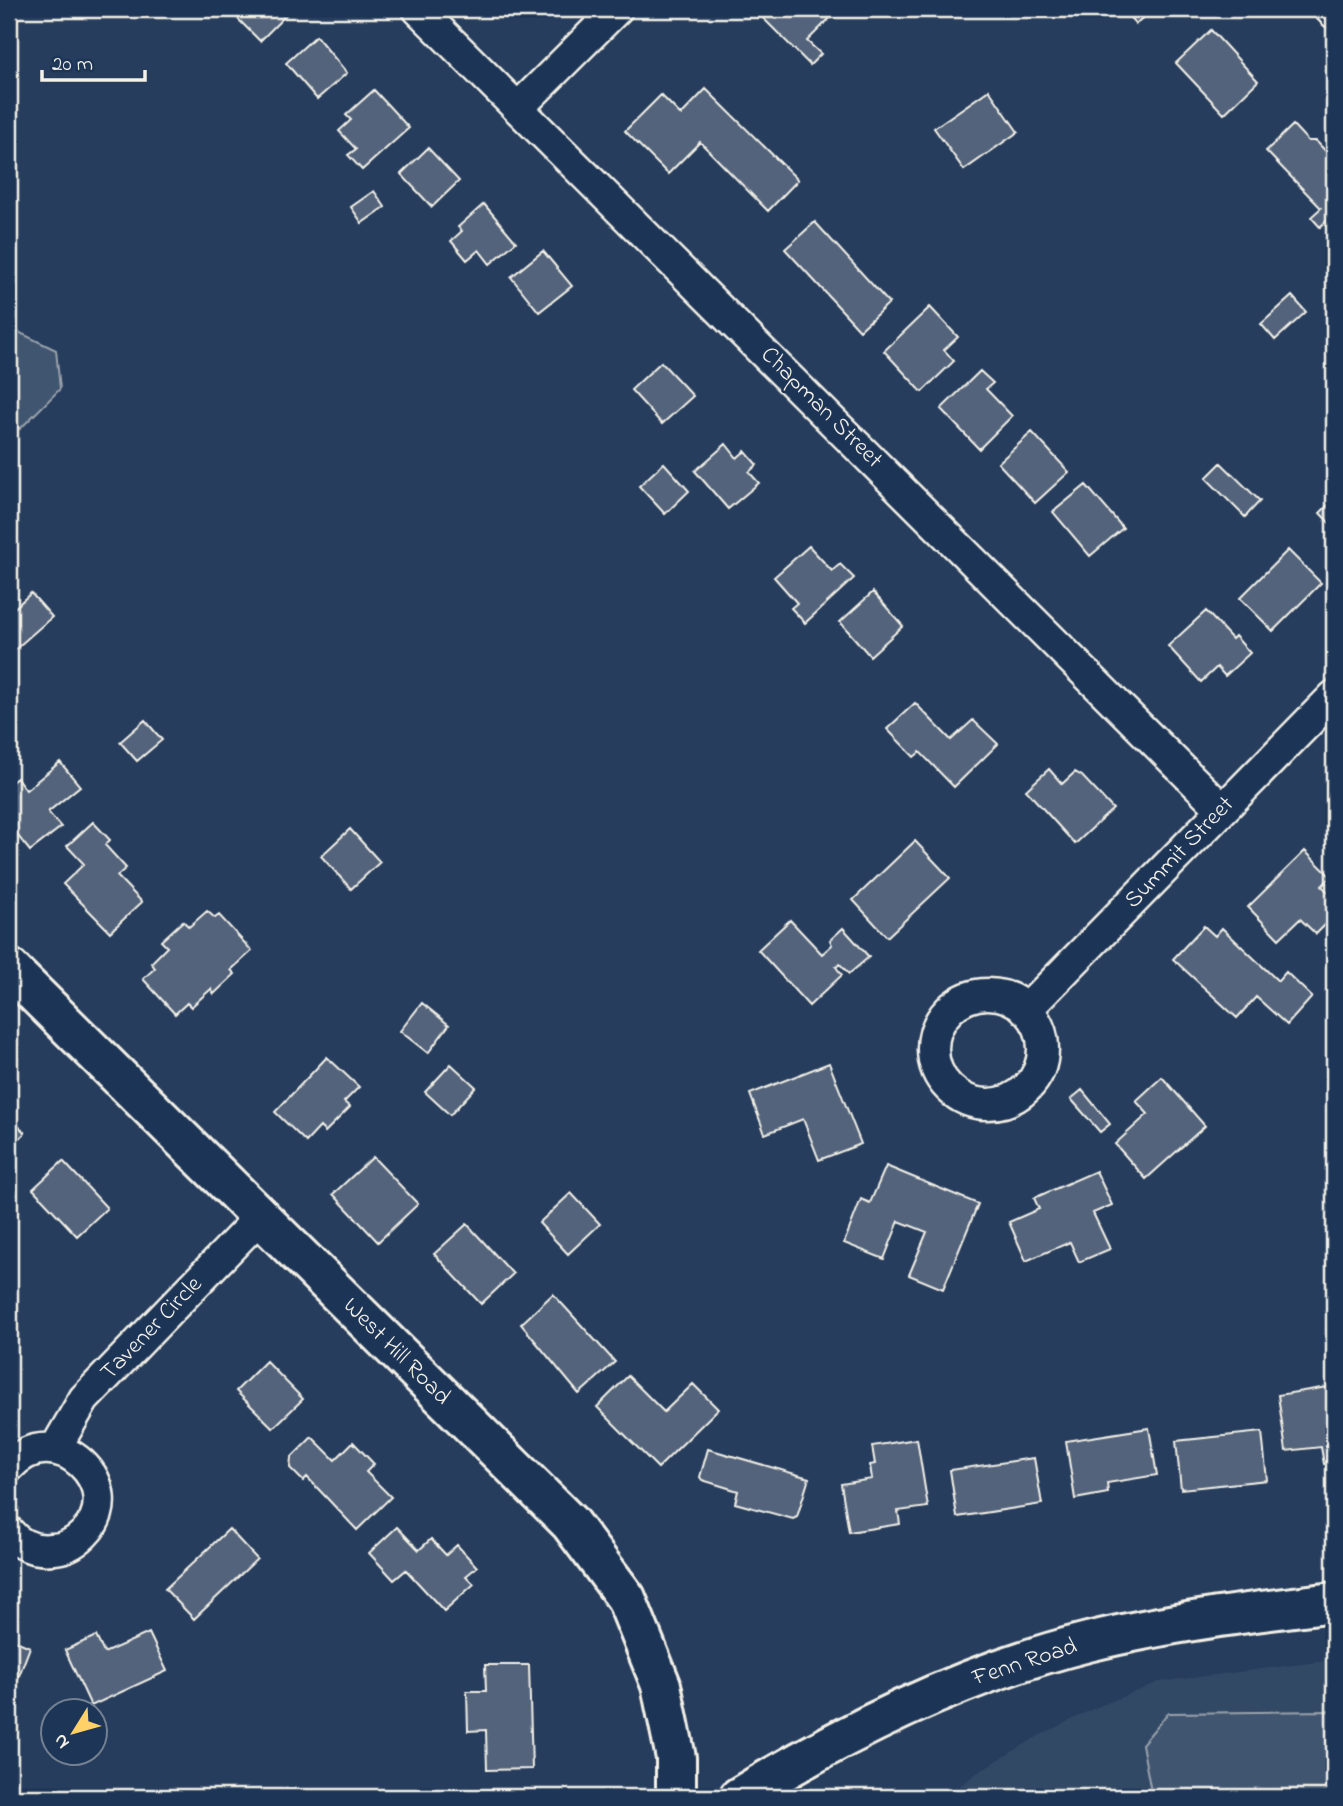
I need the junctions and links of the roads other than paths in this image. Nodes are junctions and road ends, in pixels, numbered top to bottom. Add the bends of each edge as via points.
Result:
1 (418, 9) edge
2 (617, 9) edge
3 (1330, 9) edge
4 (1334, 13) edge
5 (520, 106) junction
6 (1334, 696) edge
7 (1222, 809) junction
8 (9, 968) edge
9 (1026, 1010) dead end
10 (260, 1217) junction
11 (55, 1449) junction
12 (9, 1467) edge
13 (9, 1532) edge
14 (1334, 1602) edge
15 (676, 1797) edge
16 (739, 1797) edge

1 - 5 street, Chapman Street
2 - 5 street
3 - 4 street
5 - 7 street, Chapman Street
6 - 7 street, Summit Street
7 - 9 street, Summit Street
8 - 10 street, West Hill Road
10 - 11 street, Tavener Circle via 84,1399
10 - 15 street, West Hill Road via 570,1523 626,1598 661,1685 676,1758
11 - 12 street via 24,1454
11 - 13 street via 72,1455 94,1480 99,1497 88,1530 60,1549 42,1550 26,1546
14 - 16 street, Fenn Road via 1140,1630 1027,1660 901,1709

